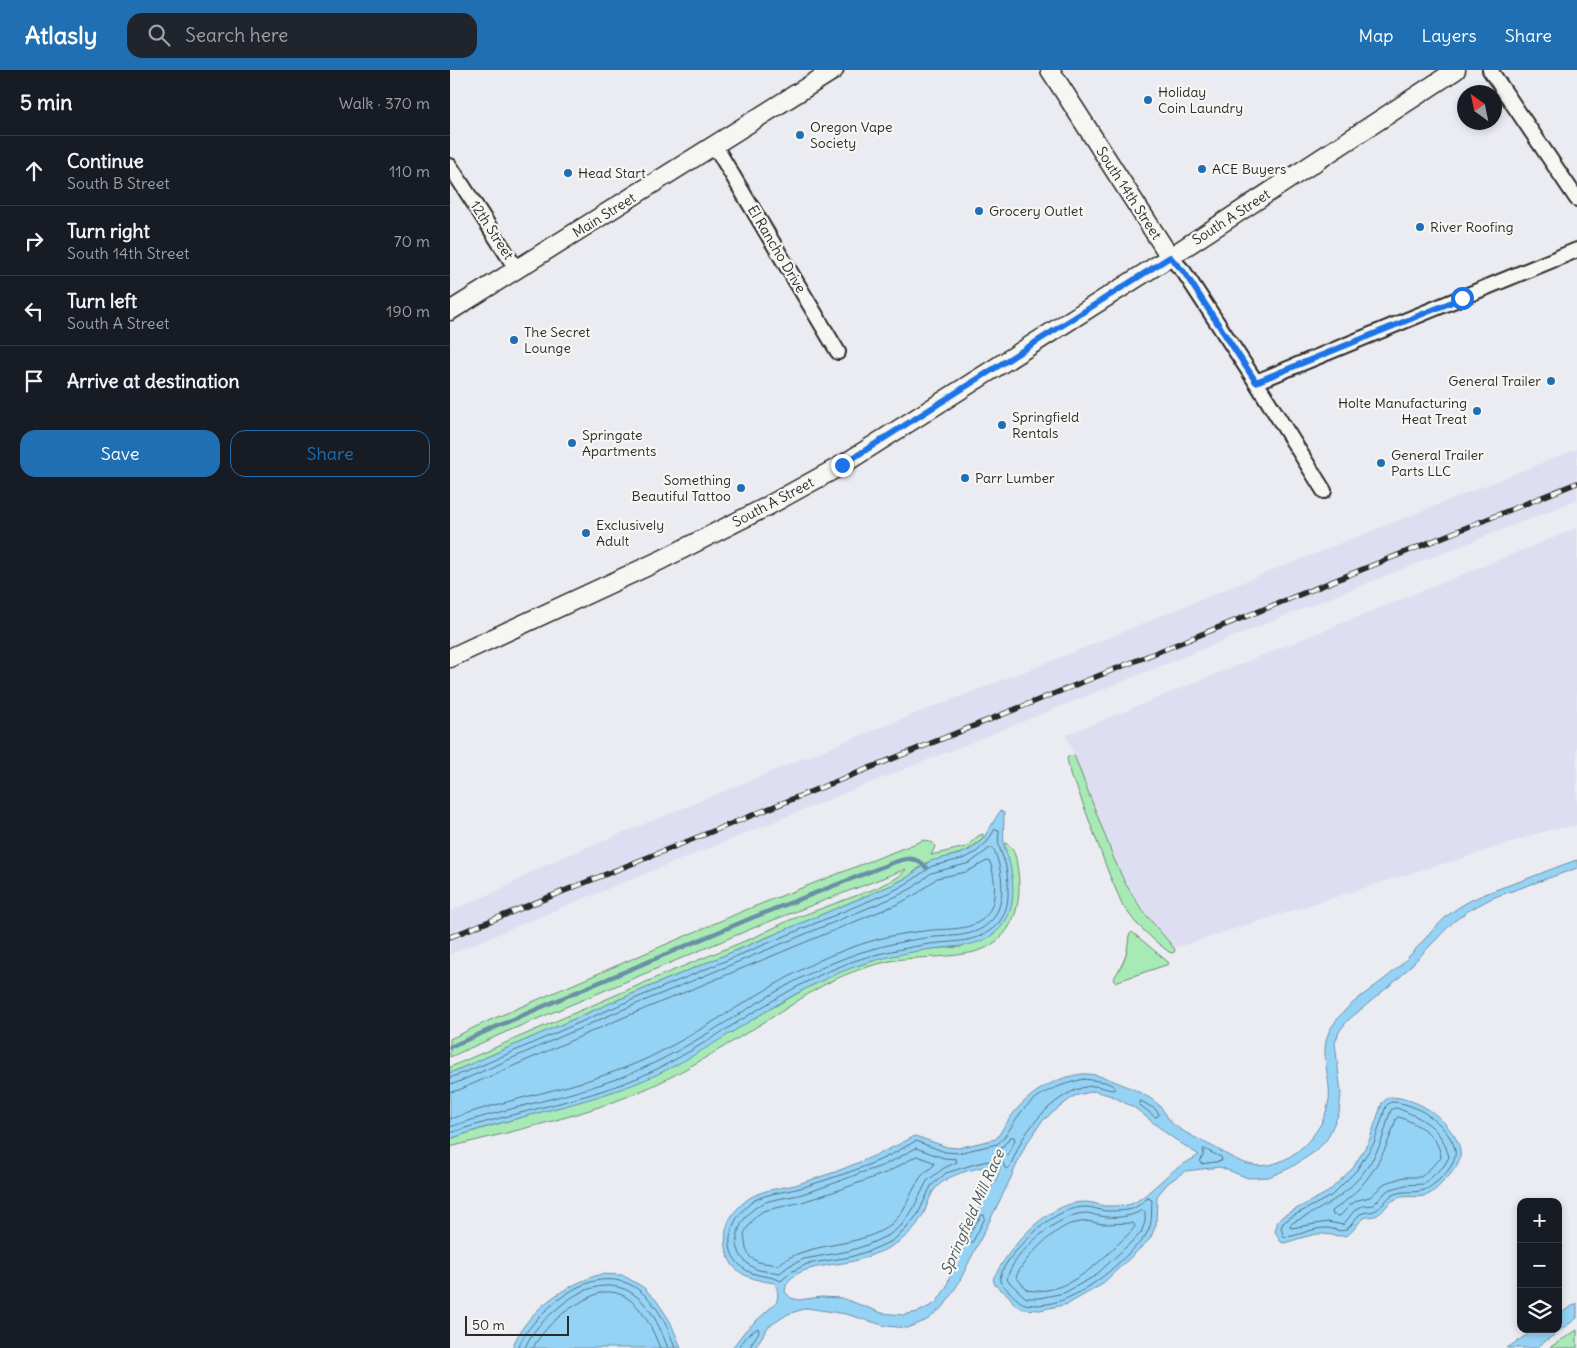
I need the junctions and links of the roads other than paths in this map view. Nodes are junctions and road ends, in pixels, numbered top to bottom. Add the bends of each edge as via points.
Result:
1 (834, 70) edge
2 (1050, 70) edge
3 (1456, 70) edge
4 (1490, 70) edge
5 (715, 146) junction
6 (450, 166) edge
7 (1577, 199) edge
8 (1577, 250) edge
9 (1170, 257) junction
10 (517, 270) junction
11 (450, 311) edge
12 (838, 352) dead end
13 (1256, 382) junction
14 (1324, 491) dead end
15 (450, 658) edge

1 - 5 main road, Main Street
2 - 9 main road, South 14th Street
3 - 9 main road, South A Street
4 - 7 street
5 - 10 main road, Main Street
5 - 12 street, El Rancho Drive
6 - 10 street, 12th Street
8 - 13 street
9 - 13 street, South 14th Street via 1184,272
9 - 15 main road, South A Street via 842,465 766,508
10 - 11 main road, Main Street
13 - 14 street, South 14th Street

